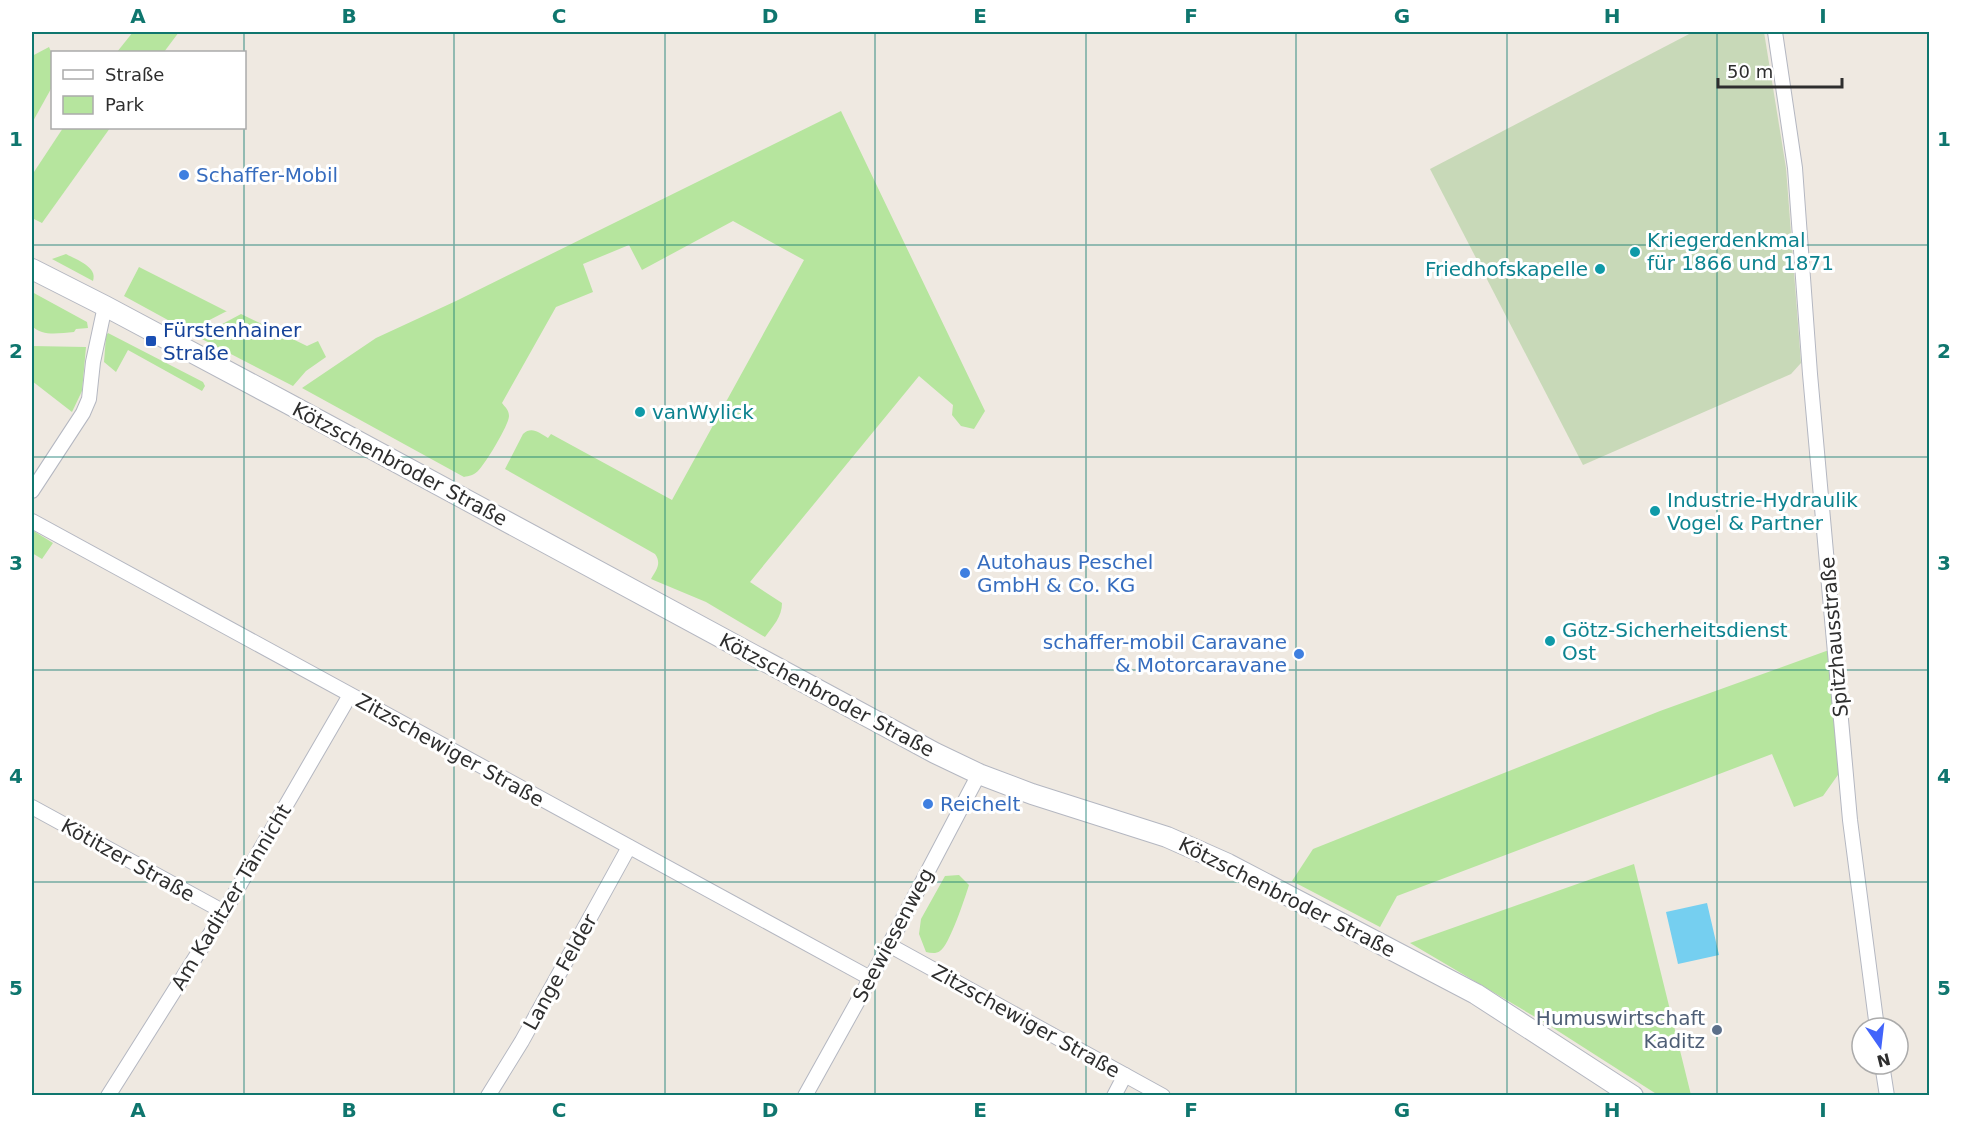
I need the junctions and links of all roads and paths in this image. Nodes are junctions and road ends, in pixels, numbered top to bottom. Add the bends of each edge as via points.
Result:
1 (1775, 32) edge
2 (32, 269) edge
3 (105, 306) junction
4 (32, 491) edge
5 (32, 521) edge
6 (350, 695) junction
7 (979, 774) junction
8 (32, 807) edge
9 (629, 847) junction
10 (224, 912) junction
11 (889, 945) junction
12 (870, 978) junction
13 (1875, 1016) edge
14 (1125, 1075) junction
15 (1884, 1076) edge
16 (108, 1095) edge
17 (488, 1095) edge
18 (805, 1095) edge
19 (1114, 1095) edge
20 (1162, 1095) edge
21 (1633, 1095) edge
22 (1887, 1095) edge

1 - 13 street, Spitzhausstraße via 1795,168 1849,808
2 - 3 street, Kötzschenbroder Straße
3 - 4 street via 90,399
3 - 7 street, Kötzschenbroder Straße via 900,736
5 - 6 street, Zitzschewiger Straße
6 - 9 street, Zitzschewiger Straße
6 - 10 street, Am Kaditzer Tännicht
7 - 11 street, Seewiesenweg
7 - 21 street, Kötzschenbroder Straße via 1167,837 1228,864 1476,994
8 - 10 street, Kötitzer Straße
9 - 12 street, Zitzschewiger Straße
9 - 17 street, Lange Felder
10 - 16 street, Am Kaditzer Tännicht
11 - 12 street, Seewiesenweg
11 - 14 street, Zitzschewiger Straße
12 - 18 street, Seewiesenweg
14 - 19 street
14 - 20 street, Zitzschewiger Straße
15 - 22 street

